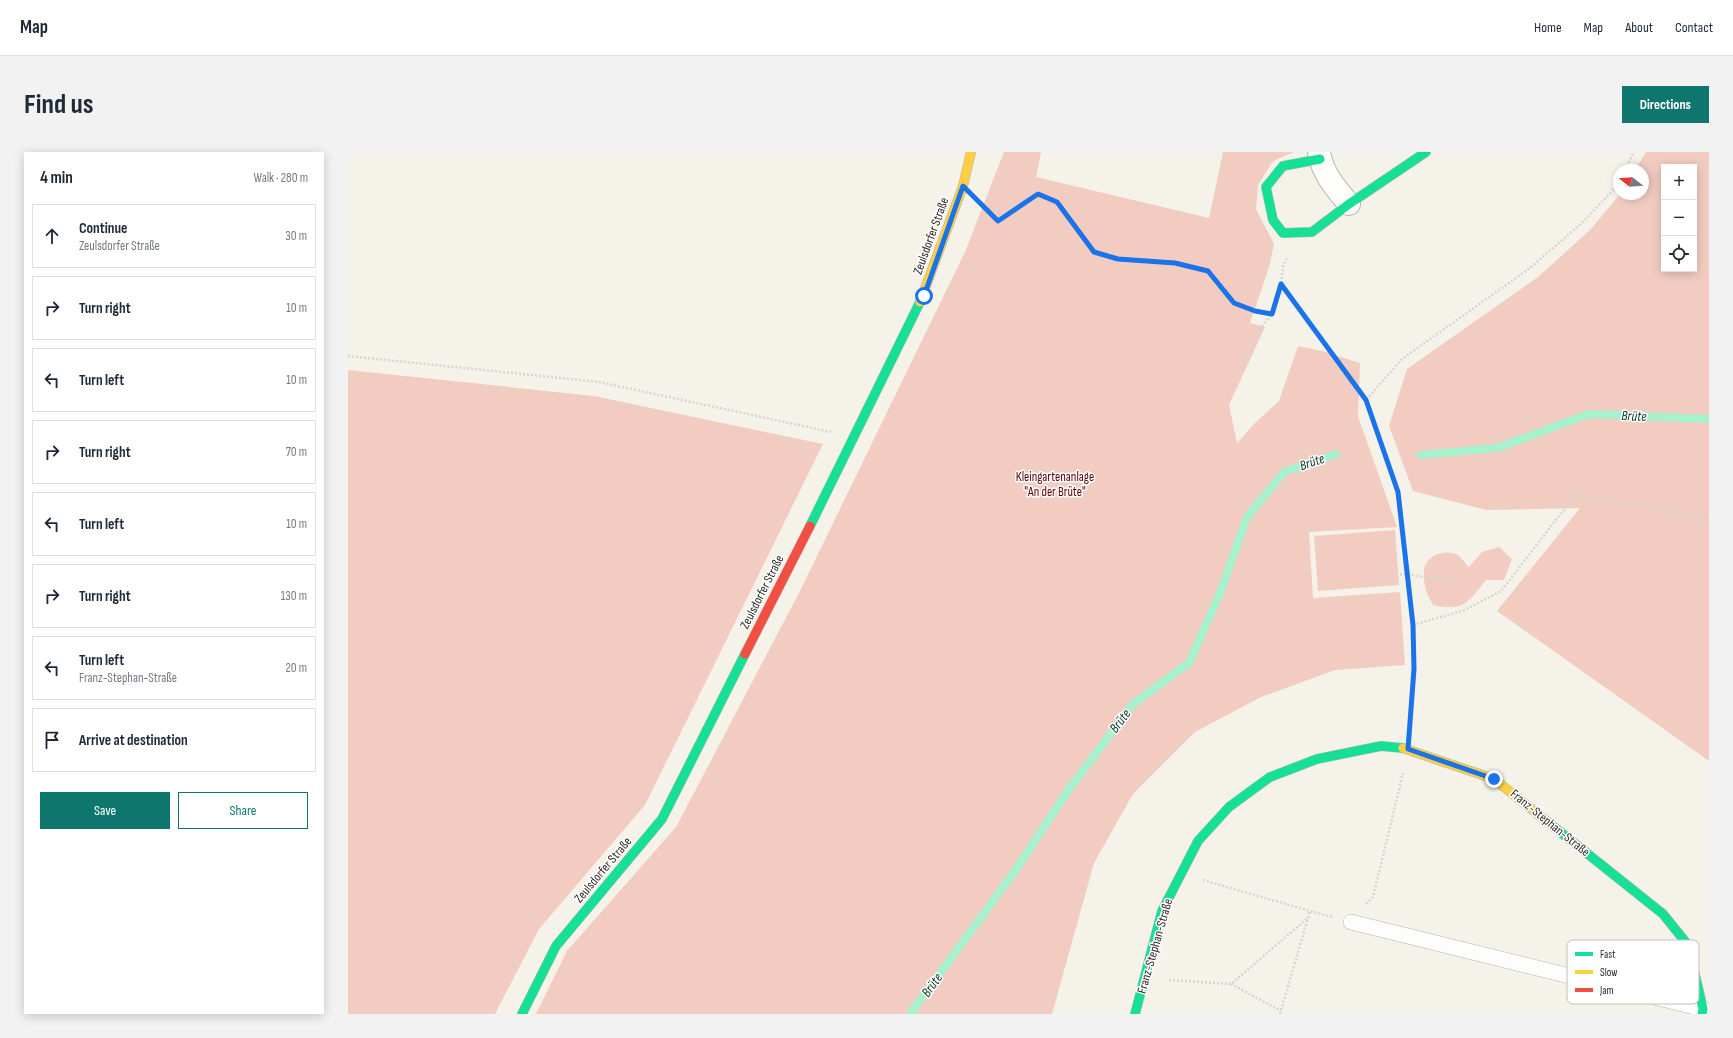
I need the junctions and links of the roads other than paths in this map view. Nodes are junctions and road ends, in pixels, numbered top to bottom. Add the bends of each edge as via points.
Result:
1 (971, 152) edge
2 (1426, 152) edge
3 (1319, 156) edge
4 (1349, 204) junction
5 (1351, 922) road end
6 (1684, 940) edge
7 (1567, 977) edge
8 (1699, 998) edge
9 (1671, 1004) edge
10 (1702, 1012) edge
11 (522, 1014) edge
12 (1136, 1014) edge

1 - 11 street, Zeulsdorfer Straße via 963,186 924,296 662,819 556,946
2 - 4 street
3 - 4 street via 1332,184
3 - 4 street via 1283,166 1266,187 1273,220 1283,233 1312,232
5 - 7 lane, Franz-Stephan-Straße
6 - 12 street, Franz-Stephan-Straße via 1664,914 1494,779 1408,749 1381,746 1317,759 1270,777 1229,807 1198,841 1162,911
8 - 10 street, Franz-Stephan-Straße
9 - 10 lane, Franz-Stephan-Straße

